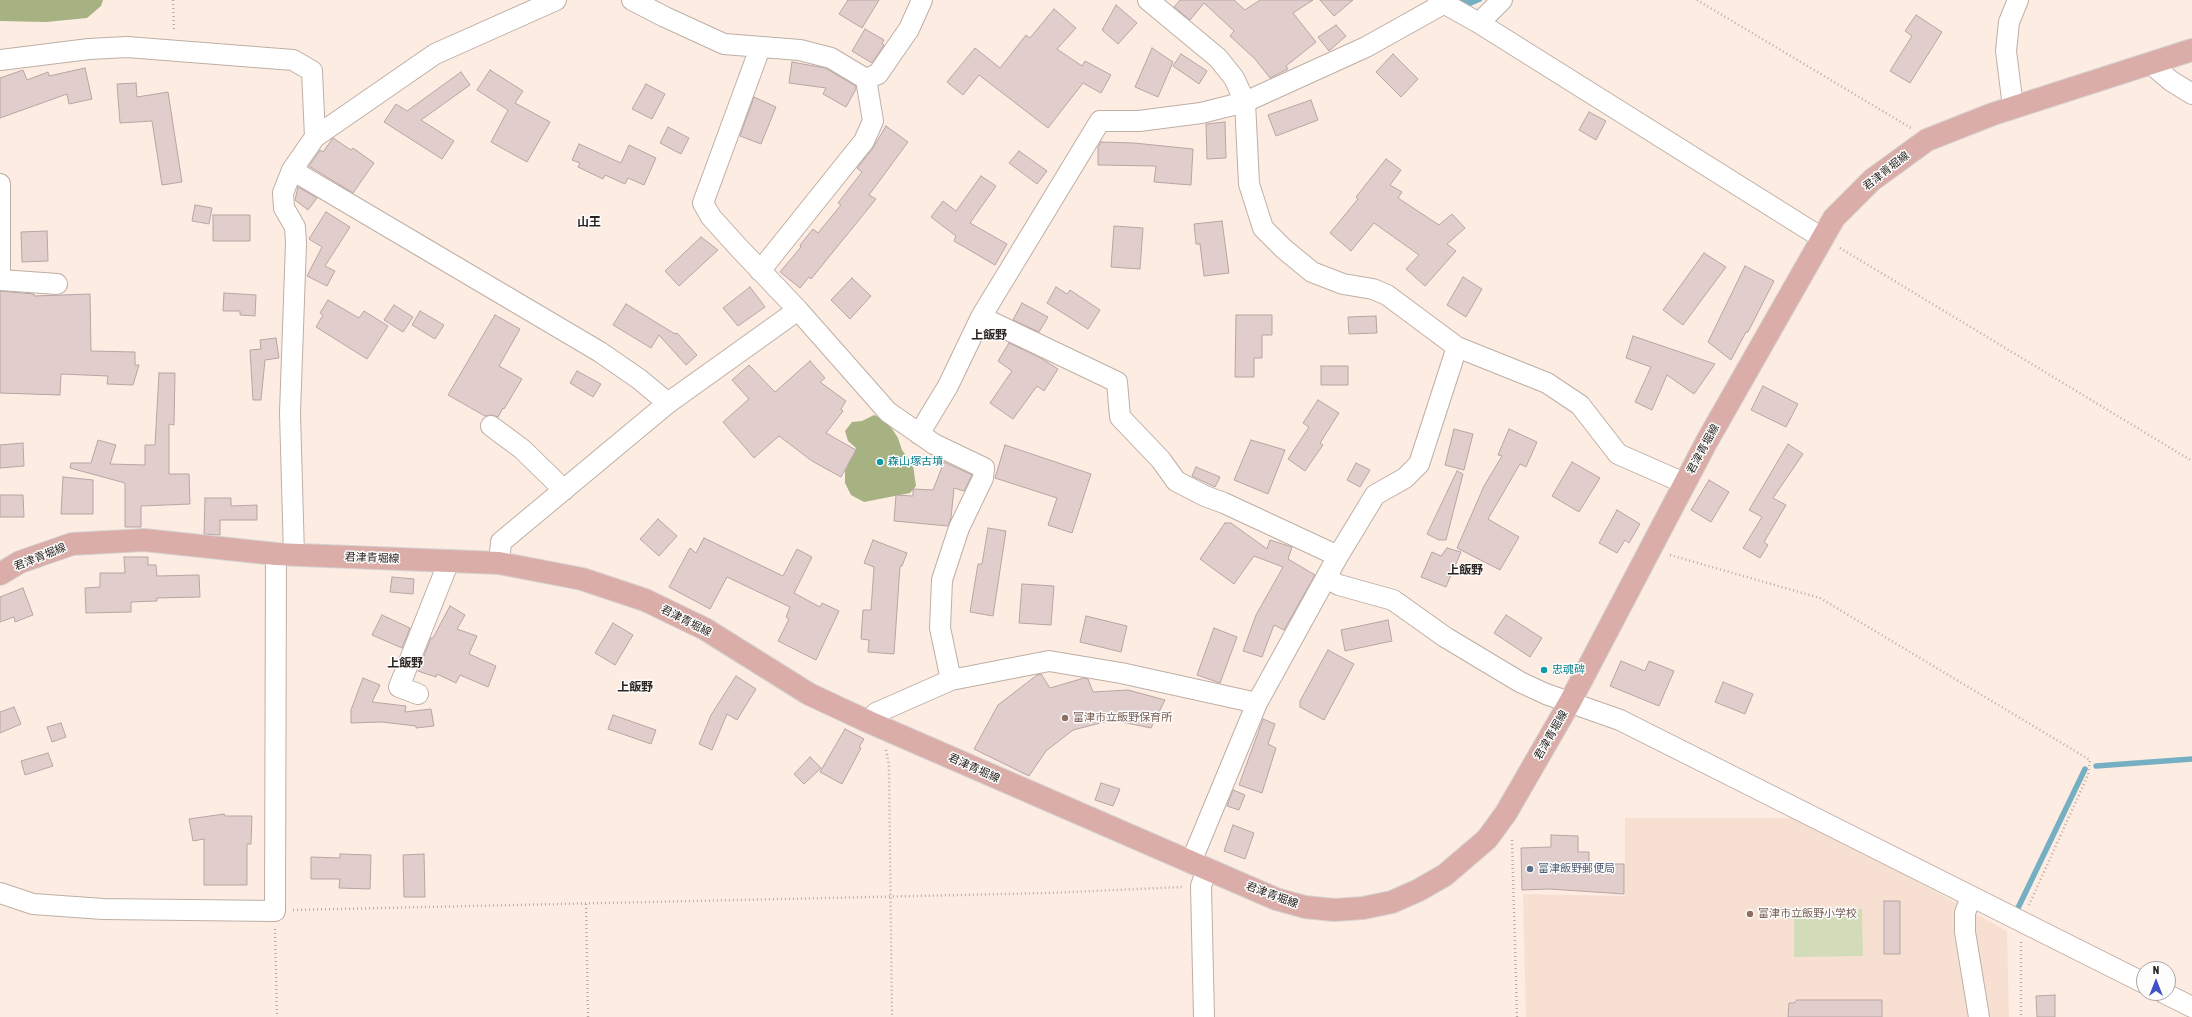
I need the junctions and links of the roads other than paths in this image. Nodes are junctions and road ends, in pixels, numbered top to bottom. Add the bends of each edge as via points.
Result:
1 (556, 0) edge
2 (632, 0) edge
3 (922, 0) edge
4 (1148, 0) edge
5 (1502, 0) edge
6 (2018, 0) edge
7 (1440, 2) edge
8 (1479, 23) junction
9 (760, 48) junction
10 (2192, 50) edge
11 (0, 60) edge
12 (2150, 63) junction
13 (866, 79) junction
14 (2192, 94) edge
15 (1245, 102) junction
16 (2013, 107) junction
17 (315, 137) junction
18 (292, 170) junction
19 (0, 184) edge
20 (1822, 238) junction
21 (760, 271) junction
22 (1, 280) edge
23 (56, 284) dead end
24 (798, 310) junction
25 (981, 316) junction
26 (1457, 347) junction
27 (668, 403) junction
28 (491, 426) dead end
29 (919, 434) junction
30 (1684, 483) junction
31 (564, 490) junction
32 (285, 554) junction
33 (1338, 556) junction
34 (449, 561) junction
35 (499, 563) junction
36 (0, 574) edge
37 (1326, 578) junction
38 (951, 680) junction
39 (418, 694) dead end
40 (1570, 702) junction
41 (1257, 703) junction
42 (876, 725) junction
43 (1199, 872) junction
44 (0, 893) edge
45 (1971, 897) junction
46 (2136, 979) edge
47 (2176, 999) edge
48 (2192, 1007) edge
49 (1204, 1017) edge
50 (1979, 1017) edge

1 - 17 street via 435,54
2 - 9 street via 724,44
3 - 13 street via 908,29 878,74
4 - 15 street via 1218,58 1234,78
5 - 8 street
6 - 16 street via 2009,22 2006,51
7 - 8 street
7 - 15 street via 1366,47
8 - 20 street
9 - 13 street via 800,50 830,58
9 - 21 street via 703,203 711,217
10 - 12 main road, 君津青堀線
11 - 17 street via 127,47 293,60 312,71
12 - 14 street via 2171,81
12 - 16 main road, 君津青堀線
13 - 21 street via 873,121 864,141
15 - 25 street via 1201,113 1139,120 1100,121
15 - 26 street via 1249,184 1263,228 1312,272 1342,284 1372,289 1387,295
16 - 20 main road, 君津青堀線 via 1932,138 1872,180 1834,218
17 - 18 street
18 - 27 street via 600,352
18 - 32 street via 283,193 284,208 295,227 296,243
19 - 22 street
20 - 30 main road, 君津青堀線
21 - 24 street
22 - 23 street
24 - 27 street
24 - 29 street via 888,412
25 - 29 street via 948,386
25 - 33 street via 1117,382 1120,417 1161,460 1176,481
26 - 30 street via 1547,383 1580,405 1618,454
26 - 33 street via 1419,464 1405,478 1376,494
27 - 31 street
28 - 31 street via 522,449
29 - 38 street via 984,468 983,478 959,528 942,580 940,628
30 - 40 main road, 君津青堀線
31 - 35 street via 501,542
32 - 34 main road, 君津青堀線
32 - 36 main road, 君津青堀線 via 144,540 72,544 20,562
32 - 44 street via 275,911 103,909 33,904
33 - 37 street
34 - 35 main road, 君津青堀線
34 - 39 street via 399,687
35 - 42 main road, 君津青堀線 via 582,579 645,600 705,629 809,694
37 - 40 street via 1339,585 1393,600 1445,637 1509,676 1546,694
37 - 41 street
38 - 41 street via 1048,661 1121,673
38 - 42 street via 876,713
40 - 43 main road, 君津青堀線 via 1506,813 1487,838 1445,875 1419,890 1392,902 1334,910 1305,907 1276,899
40 - 45 street via 1620,720
41 - 43 street
42 - 43 main road, 君津青堀線
43 - 49 street
45 - 46 street
45 - 50 street via 1965,913 1965,932
47 - 48 street

